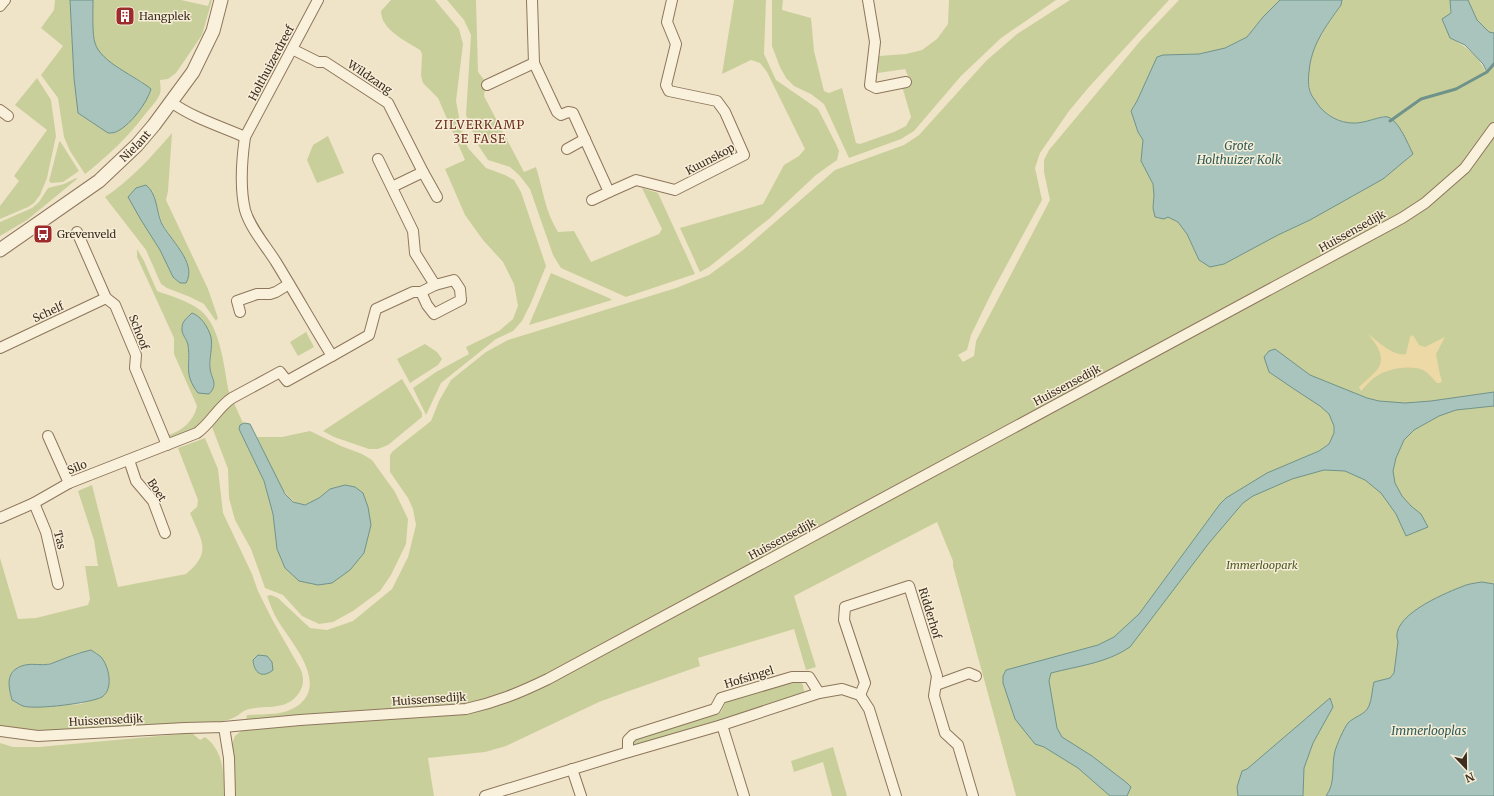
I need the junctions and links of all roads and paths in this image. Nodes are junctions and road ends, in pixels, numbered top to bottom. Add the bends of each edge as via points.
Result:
1 (4, 0) edge
2 (221, 0) edge
3 (318, 0) edge
4 (532, 0) edge
5 (672, 0) edge
6 (868, 0) edge
7 (0, 6) edge
8 (292, 49) junction
9 (534, 63) junction
10 (906, 82) dead end
11 (487, 85) dead end
12 (171, 102) junction
13 (1494, 128) edge
14 (245, 137) junction
15 (585, 140) junction
16 (566, 149) dead end
17 (378, 159) dead end
18 (423, 172) junction
19 (392, 187) junction
20 (609, 192) junction
21 (437, 197) dead end
22 (592, 200) dead end
23 (77, 232) dead end
24 (0, 250) edge
25 (289, 284) junction
26 (435, 285) junction
27 (421, 292) junction
28 (106, 298) junction
29 (240, 312) dead end
30 (0, 348) edge
31 (332, 356) junction
32 (48, 436) dead end
33 (167, 445) junction
34 (129, 460) junction
35 (69, 483) junction
36 (34, 503) junction
37 (0, 518) edge
38 (165, 533) dead end
39 (58, 584) dead end
40 (976, 676) dead end
41 (936, 685) junction
42 (819, 694) junction
43 (860, 695) junction
44 (722, 725) junction
45 (224, 727) junction
46 (0, 730) edge
47 (628, 752) junction
48 (572, 769) junction
49 (230, 796) edge
50 (485, 796) edge
51 (581, 796) edge
52 (744, 796) edge
53 (896, 796) edge
54 (974, 796) edge

1 - 7 street
2 - 12 street, Nielant via 213,31 203,53 193,72
3 - 8 street, Holthuizerdreef
4 - 9 street
5 - 20 street, Kuunskop via 667,22 676,44 666,85 669,91 717,101 725,112 744,155 675,190 636,180
6 - 10 street via 875,42 870,85 876,88
8 - 14 street, Holthuizerdreef
8 - 18 street, Wildzang via 318,62 325,62 388,103
9 - 11 street
9 - 15 street via 557,112 561,115 568,112 573,114
12 - 14 street via 181,110
12 - 24 street, Nielant via 137,145 106,176
13 - 45 street, Huissensedijk via 1465,168 1425,203 1402,218 511,697 466,709
14 - 25 street, Holthuizerdreef via 245,210
15 - 16 street
15 - 20 street
17 - 19 street
18 - 19 street
18 - 21 street, Wildzang
19 - 26 street via 413,230 415,253
20 - 22 street, Kuunskop
23 - 28 street, Schoof
25 - 29 street via 270,294 256,294 237,301
25 - 31 street, Holthuizerdreef
26 - 27 street
26 - 27 street via 454,280 460,289 461,300 434,314
27 - 31 street via 414,292 376,309 369,335
28 - 30 street, Schelf
28 - 33 street, Schoof via 115,305 136,355 135,368
31 - 33 street via 287,381 280,372 226,402 198,433
32 - 35 street
33 - 34 street, Silo
34 - 35 street, Silo
34 - 38 street, Boet via 136,480 152,501
35 - 36 street, Silo
36 - 37 street, Silo
36 - 39 street, Tas via 46,532
40 - 41 street via 969,673
41 - 43 street, Ridderhof via 937,676 909,586 845,607 844,620 865,683
41 - 54 street, Ridderhof via 934,696 945,733 958,745
42 - 43 street via 842,688
42 - 44 street
42 - 47 street, Hofsingel via 809,677 792,677 722,698 715,709 633,734 628,740
43 - 53 street via 869,709
44 - 47 street
44 - 52 street
45 - 46 street, Huissensedijk via 38,736
45 - 49 street via 229,758
47 - 48 street
48 - 50 street
48 - 51 street

